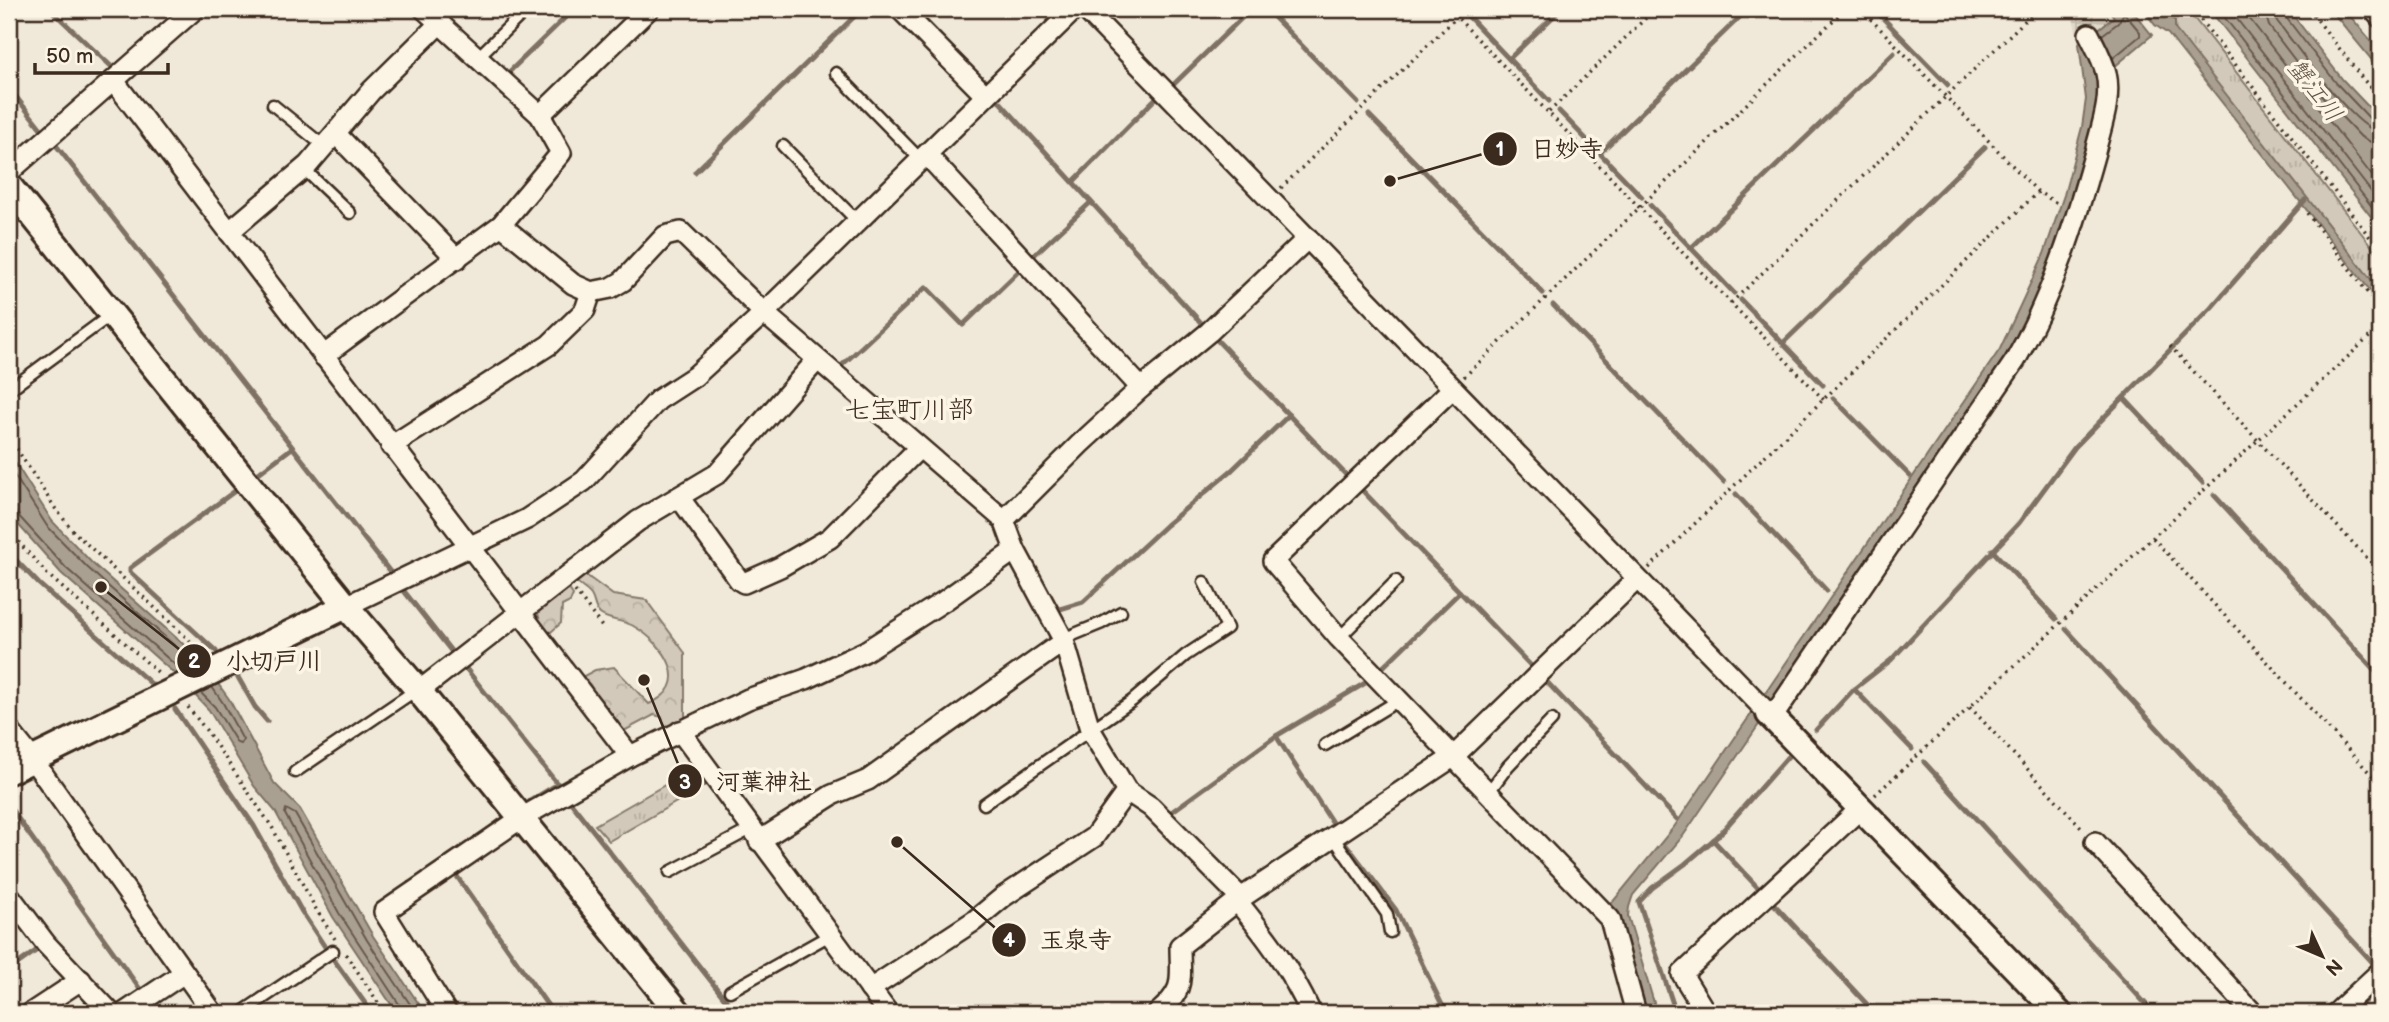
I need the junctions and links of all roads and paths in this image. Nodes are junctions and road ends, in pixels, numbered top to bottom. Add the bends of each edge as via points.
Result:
1 (195, 9) edge
2 (424, 9) edge
3 (527, 9) edge
4 (900, 9) edge
5 (1075, 9) edge
6 (1085, 9) edge
7 (1449, 9) edge
8 (1465, 9) edge
9 (1655, 9) edge
10 (1845, 9) edge
11 (1861, 9) edge
12 (2035, 9) edge
13 (2192, 9) edge
14 (2309, 9) edge
15 (2373, 9) edge
16 (645, 10) edge
17 (1457, 17) junction
18 (2380, 17) edge
19 (440, 23) junction
20 (2090, 35) dead end
21 (478, 57) junction
22 (836, 73) dead end
23 (114, 81) junction
24 (986, 96) junction
25 (1946, 97) junction
26 (2380, 98) edge
27 (273, 105) dead end
28 (1549, 112) junction
29 (540, 115) junction
30 (330, 141) junction
31 (783, 146) dead end
32 (924, 157) junction
33 (304, 169) junction
34 (9, 172) edge
35 (9, 186) edge
36 (2038, 192) junction
37 (1270, 199) junction
38 (2056, 204) dead end
39 (1640, 207) junction
40 (350, 213) dead end
41 (2307, 213) dead end
42 (858, 222) junction
43 (501, 225) junction
44 (229, 232) junction
45 (1308, 238) junction
46 (2380, 250) edge
47 (457, 259) junction
48 (591, 292) junction
49 (1731, 303) junction
50 (2380, 309) edge
51 (764, 313) junction
52 (112, 314) junction
53 (2380, 327) edge
54 (2170, 346) dead end
55 (323, 356) junction
56 (817, 360) junction
57 (1141, 388) junction
58 (1452, 389) junction
59 (9, 390) edge
60 (1824, 400) junction
61 (9, 437) edge
62 (2259, 440) junction
63 (391, 446) junction
64 (919, 447) junction
65 (679, 497) junction
66 (1004, 520) junction
67 (9, 531) edge
68 (2153, 538) junction
69 (469, 548) junction
70 (1015, 550) junction
71 (2380, 572) edge
72 (566, 579) junction
73 (1637, 579) junction
74 (1396, 581) dead end
75 (1204, 582) dead end
76 (346, 606) junction
77 (1121, 612) dead end
78 (521, 614) junction
79 (603, 628) dead end
80 (1339, 638) junction
81 (1064, 640) junction
82 (218, 670) junction
83 (176, 690) junction
84 (418, 690) junction
85 (1399, 701) junction
86 (1970, 707) junction
87 (1766, 711) junction
88 (1552, 720) dead end
89 (1090, 729) junction
90 (9, 730) edge
91 (680, 731) junction
92 (1325, 745) dead end
93 (630, 756) junction
94 (1453, 757) junction
95 (33, 760) junction
96 (9, 771) edge
97 (295, 772) dead end
98 (2380, 784) edge
99 (1127, 791) junction
100 (1488, 793) junction
101 (984, 804) dead end
102 (1861, 808) junction
103 (523, 817) junction
104 (755, 835) junction
105 (1333, 837) junction
106 (2095, 842) joint
107 (670, 872) dead end
108 (9, 894) edge
109 (1239, 899) junction
110 (1390, 932) dead end
111 (830, 935) junction
112 (333, 951) dead end
113 (2380, 972) edge
114 (184, 973) junction
115 (81, 980) junction
116 (870, 989) junction
117 (730, 991) dead end
118 (31, 1013) edge
119 (111, 1013) edge
120 (124, 1013) edge
121 (213, 1013) edge
122 (241, 1013) edge
123 (385, 1013) edge
124 (447, 1013) edge
125 (679, 1013) edge
126 (888, 1013) edge
127 (1158, 1013) edge
128 (1311, 1013) edge
129 (1636, 1013) edge
130 (1706, 1013) edge
131 (2059, 1013) edge
132 (2253, 1013) edge
133 (2336, 1013) edge

1 - 23 street
2 - 19 street
3 - 21 lane
4 - 24 street
5 - 24 street
6 - 37 street
7 - 17 path
8 - 17 path
9 - 28 path
10 - 39 path
11 - 25 path
12 - 25 path
13 - 46 path
14 - 26 path
15 - 18 street
16 - 29 street
17 - 28 path
17 - 37 path
19 - 21 street
19 - 30 street via 371,91
20 - 87 street via 2106,74 2106,109 2079,210 2029,336
21 - 29 street
22 - 32 lane
23 - 34 street
23 - 44 street
24 - 32 street
25 - 36 path
25 - 49 path
27 - 30 lane
28 - 39 path
29 - 43 street via 561,153
30 - 33 street
30 - 47 street
31 - 42 lane
32 - 42 street
32 - 57 street
33 - 40 lane
33 - 44 street
35 - 52 street
36 - 38 path
36 - 60 path
37 - 45 street
39 - 49 path
39 - 58 path
41 - 50 path
42 - 51 street
43 - 47 street
43 - 48 street via 573,284
44 - 55 street
45 - 57 street via 1209,332
45 - 58 street
47 - 55 street
48 - 51 street via 622,281 665,236 681,232
48 - 63 street via 585,310 549,345
49 - 60 path
51 - 56 street
51 - 69 street via 695,376 658,400 584,481 527,519
52 - 59 lane
52 - 76 street
53 - 62 path
54 - 62 path
55 - 63 street
56 - 64 street
56 - 65 street via 717,474
57 - 66 street
58 - 73 street
58 - 80 street via 1273,561
60 - 73 path
61 - 82 path via 74,532
62 - 68 path
62 - 71 path
63 - 69 street
64 - 65 street via 830,538 744,583
64 - 66 street
65 - 72 street via 638,521
66 - 70 street
67 - 83 path via 47,575
68 - 86 path
68 - 98 path
69 - 76 street
69 - 78 street
70 - 81 street
70 - 91 street via 864,652
72 - 78 street
72 - 79 path
73 - 87 street
73 - 94 street
74 - 80 lane
75 - 89 lane via 1227,628
76 - 82 street
76 - 84 street
77 - 81 lane
78 - 84 street
78 - 93 street
80 - 85 street
81 - 89 street
81 - 104 street via 868,780
82 - 83 street
83 - 95 street
83 - 123 path via 272,827 317,911
84 - 97 lane
84 - 103 street
85 - 92 lane
85 - 94 street
86 - 102 path
86 - 106 path
87 - 102 street
88 - 100 lane
89 - 99 street
89 - 101 lane
90 - 95 street
91 - 93 street
91 - 104 street
93 - 103 street
94 - 100 street
94 - 105 street
95 - 96 street
95 - 114 street
99 - 109 street via 1151,807
99 - 116 street via 1094,837
100 - 129 street via 1610,919
102 - 130 street via 1682,974
102 - 131 street
103 - 124 street via 384,912
103 - 125 street
104 - 107 lane
104 - 111 street
105 - 109 street
105 - 110 lane via 1387,914
106 - 132 street
108 - 115 street via 46,944
109 - 127 street via 1180,946 1181,989
109 - 128 street via 1278,951
111 - 116 street
111 - 117 lane
112 - 122 lane
113 - 133 street
114 - 120 street
114 - 121 street
115 - 118 street
115 - 119 street
116 - 126 street

